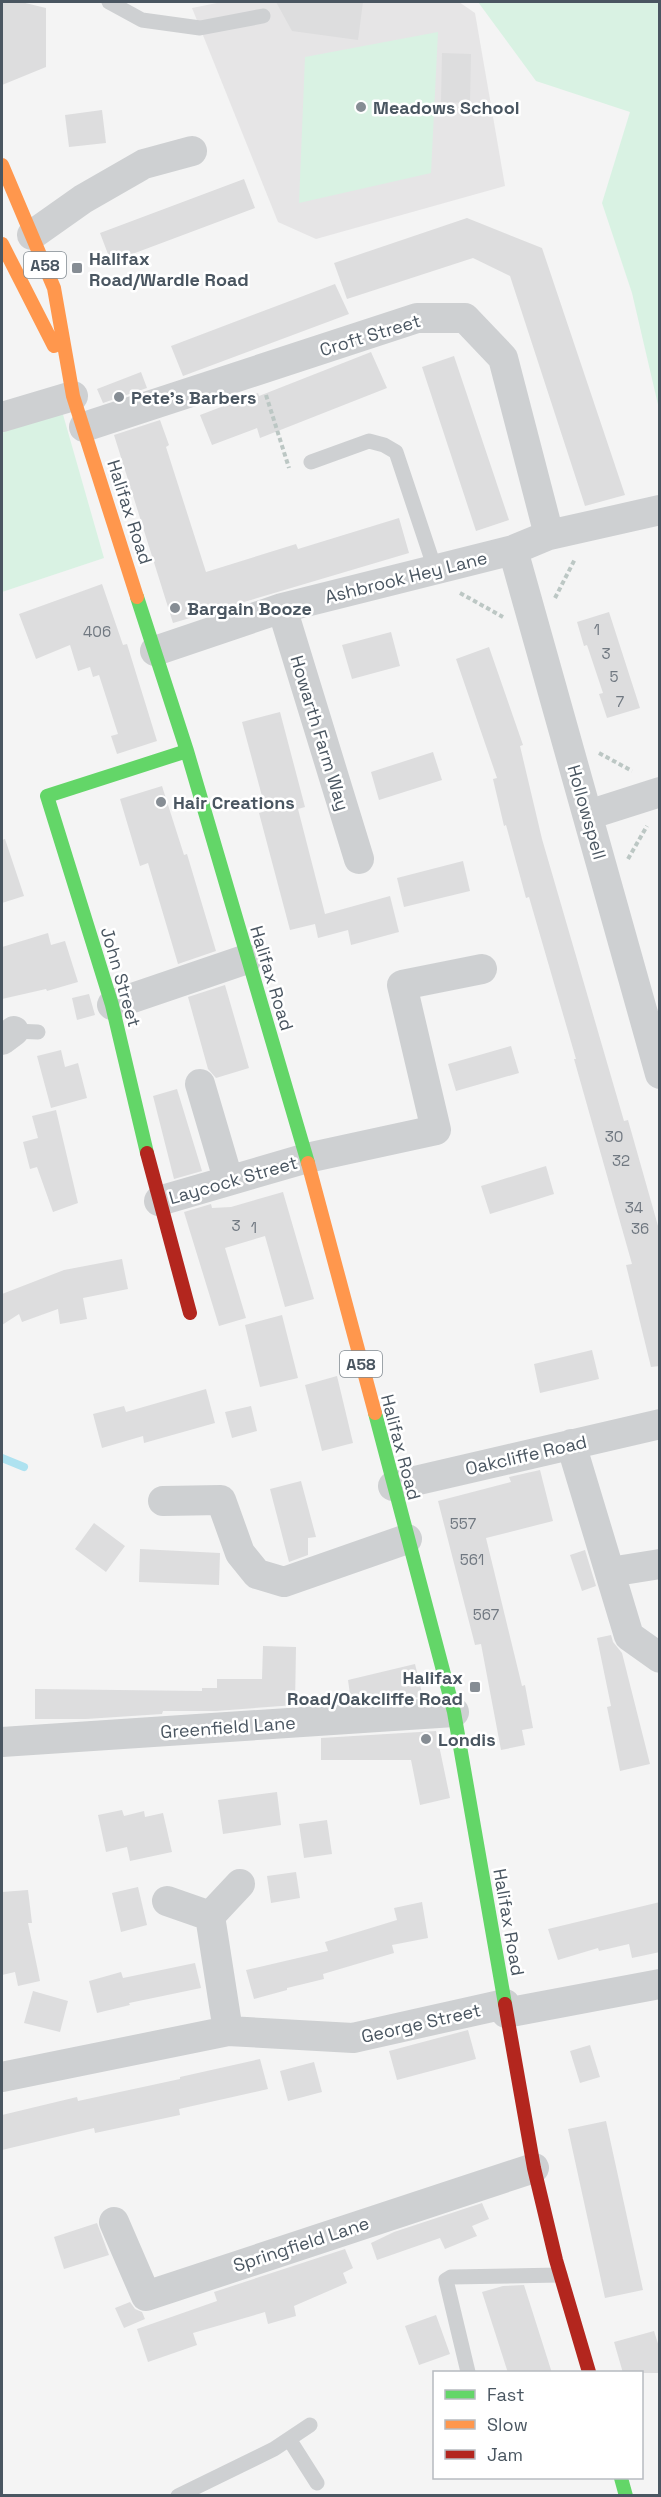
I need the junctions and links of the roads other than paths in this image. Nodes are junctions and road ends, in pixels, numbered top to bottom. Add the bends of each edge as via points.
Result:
1 (108, 2) edge
2 (263, 16) dead end
3 (192, 151) dead end
4 (2, 165) edge
5 (32, 235) junction
6 (2, 244) edge
7 (70, 384) junction
8 (2, 417) edge
9 (84, 427) junction
10 (311, 462) road end
11 (660, 510) edge
12 (549, 535) junction
13 (513, 550) junction
14 (428, 571) junction
15 (282, 608) junction
16 (155, 651) junction
17 (187, 751) junction
18 (649, 783) edge
19 (588, 815) junction
20 (359, 859) dead end
21 (247, 959) junction
22 (482, 969) dead end
23 (112, 1005) junction
24 (660, 1074) edge
25 (200, 1084) dead end
26 (307, 1158) junction
27 (228, 1179) junction
28 (159, 1201) junction
29 (190, 1312) dead end
30 (660, 1424) edge
31 (571, 1444) junction
32 (393, 1486) junction
33 (163, 1501) dead end
34 (407, 1539) junction
35 (660, 1564) edge
36 (609, 1572) junction
37 (660, 1658) edge
38 (454, 1712) junction
39 (2, 1742) edge
40 (240, 1884) dead end
41 (167, 1901) dead end
42 (210, 1916) junction
43 (660, 1984) edge
44 (506, 2008) junction
45 (228, 2031) junction
46 (2, 2077) edge
47 (534, 2168) junction
48 (114, 2222) dead end
49 (560, 2275) junction
50 (468, 2371) edge
51 (588, 2371) edge
52 (310, 2425) dead end
53 (289, 2439) junction
54 (621, 2479) edge
55 (317, 2483) dead end
56 (178, 2496) edge
57 (626, 2496) edge

1 - 2 lane via 142,20 200,28
3 - 5 street via 144,164 83,199
4 - 5 main road, Halifax Road / A58
5 - 7 main road, Halifax Road / A58 via 54,288
6 - 7 main road, Halifax Road / A58
7 - 8 street
7 - 9 main road, Halifax Road / A58
9 - 12 street, Croft Street via 417,318 465,318 503,358
9 - 16 main road, Halifax Road / A58
10 - 14 lane via 369,441 396,452
11 - 12 street, Ashbrook Hey Lane
12 - 13 street, Ashbrook Hey Lane
13 - 14 street, Ashbrook Hey Lane
13 - 19 street, Hollowspell
14 - 15 street, Ashbrook Hey Lane
15 - 16 street, Ashbrook Hey Lane
15 - 20 street, Howarth Farm Way
16 - 17 main road, Halifax Road / A58
17 - 21 main road, Halifax Road / A58
17 - 23 main road, John Street via 47,796
18 - 19 street
19 - 24 street, Hollowspell
21 - 23 street
21 - 26 main road, Halifax Road / A58
22 - 26 street, Laycock Street via 402,985 436,1130
23 - 28 main road, John Street
25 - 27 street
26 - 27 street, Laycock Street
26 - 32 main road, Halifax Road / A58
27 - 28 street, Laycock Street
28 - 29 main road, John Street
30 - 31 street, Oakcliffe Road
31 - 32 street, Oakcliffe Road
31 - 36 street
32 - 34 main road, Halifax Road / A58
33 - 34 street via 221,1500 240,1553 257,1574 284,1582
34 - 38 main road, Halifax Road / A58
35 - 36 street
36 - 37 street via 629,1636
38 - 39 street, Greenfield Lane
38 - 44 main road, Halifax Road / A58
40 - 42 street
41 - 42 street
42 - 45 street
43 - 44 street, George Street
44 - 45 street, George Street via 353,2038
44 - 47 main road, Halifax Road / A58
45 - 46 street, George Street
47 - 48 street, Springfield Lane via 146,2296
47 - 49 main road, Halifax Road / A58
49 - 50 lane via 446,2280
49 - 51 main road, Halifax Road / A58
52 - 53 lane
53 - 55 lane
53 - 56 lane
54 - 57 main road

